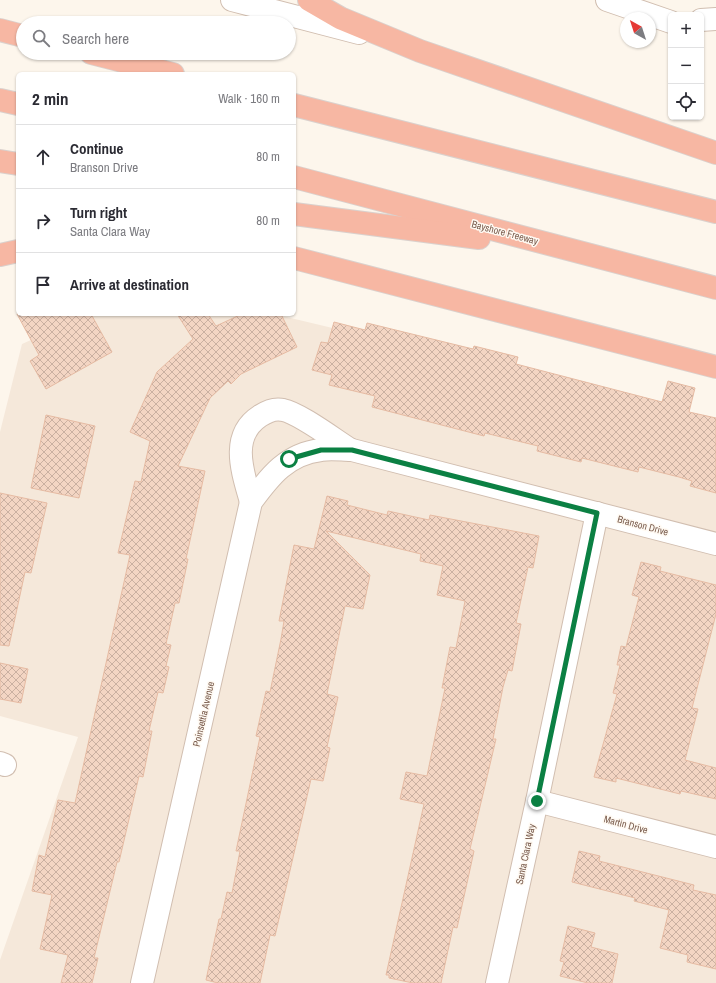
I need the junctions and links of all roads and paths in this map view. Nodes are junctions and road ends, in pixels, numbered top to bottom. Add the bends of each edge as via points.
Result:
1 (232, 0) edge
2 (309, 0) edge
3 (607, 0) edge
4 (295, 16) edge
5 (296, 16) edge
6 (716, 19) edge
7 (704, 20) edge
8 (668, 21) edge
9 (0, 30) edge
10 (16, 34) edge
11 (420, 51) junction
12 (118, 60) edge
13 (165, 72) edge
14 (0, 100) edge
15 (16, 104) edge
16 (296, 106) edge
17 (716, 153) edge
18 (0, 161) edge
19 (16, 164) edge
20 (296, 178) edge
21 (716, 212) edge
22 (296, 214) edge
23 (567, 249) junction
24 (16, 251) edge
25 (0, 255) edge
26 (296, 259) edge
27 (716, 288) edge
28 (716, 367) edge
29 (352, 450) junction
30 (289, 459) joint
31 (251, 502) junction
32 (597, 513) junction
33 (716, 544) edge
34 (537, 801) junction
35 (716, 847) edge
36 (142, 983) edge
37 (497, 983) edge

1 - 4 street
2 - 11 highway via 355,25
3 - 8 street
5 - 11 street
6 - 7 street
9 - 10 highway
11 - 17 highway
12 - 13 highway
14 - 15 highway
16 - 21 highway
18 - 19 highway
20 - 23 highway, Bayshore Freeway
22 - 23 highway
23 - 27 highway, Bayshore Freeway
24 - 25 highway
26 - 28 highway
29 - 30 street, Branson Drive via 321,450
29 - 31 street via 295,414 282,409 267,411 253,420 243,434 240,447
29 - 32 street, Branson Drive
30 - 31 street, Poinsettia Avenue via 267,480
31 - 36 street, Poinsettia Avenue
32 - 33 street, Branson Drive
32 - 34 street, Santa Clara Way
34 - 35 street, Martin Drive
34 - 37 street, Santa Clara Way

